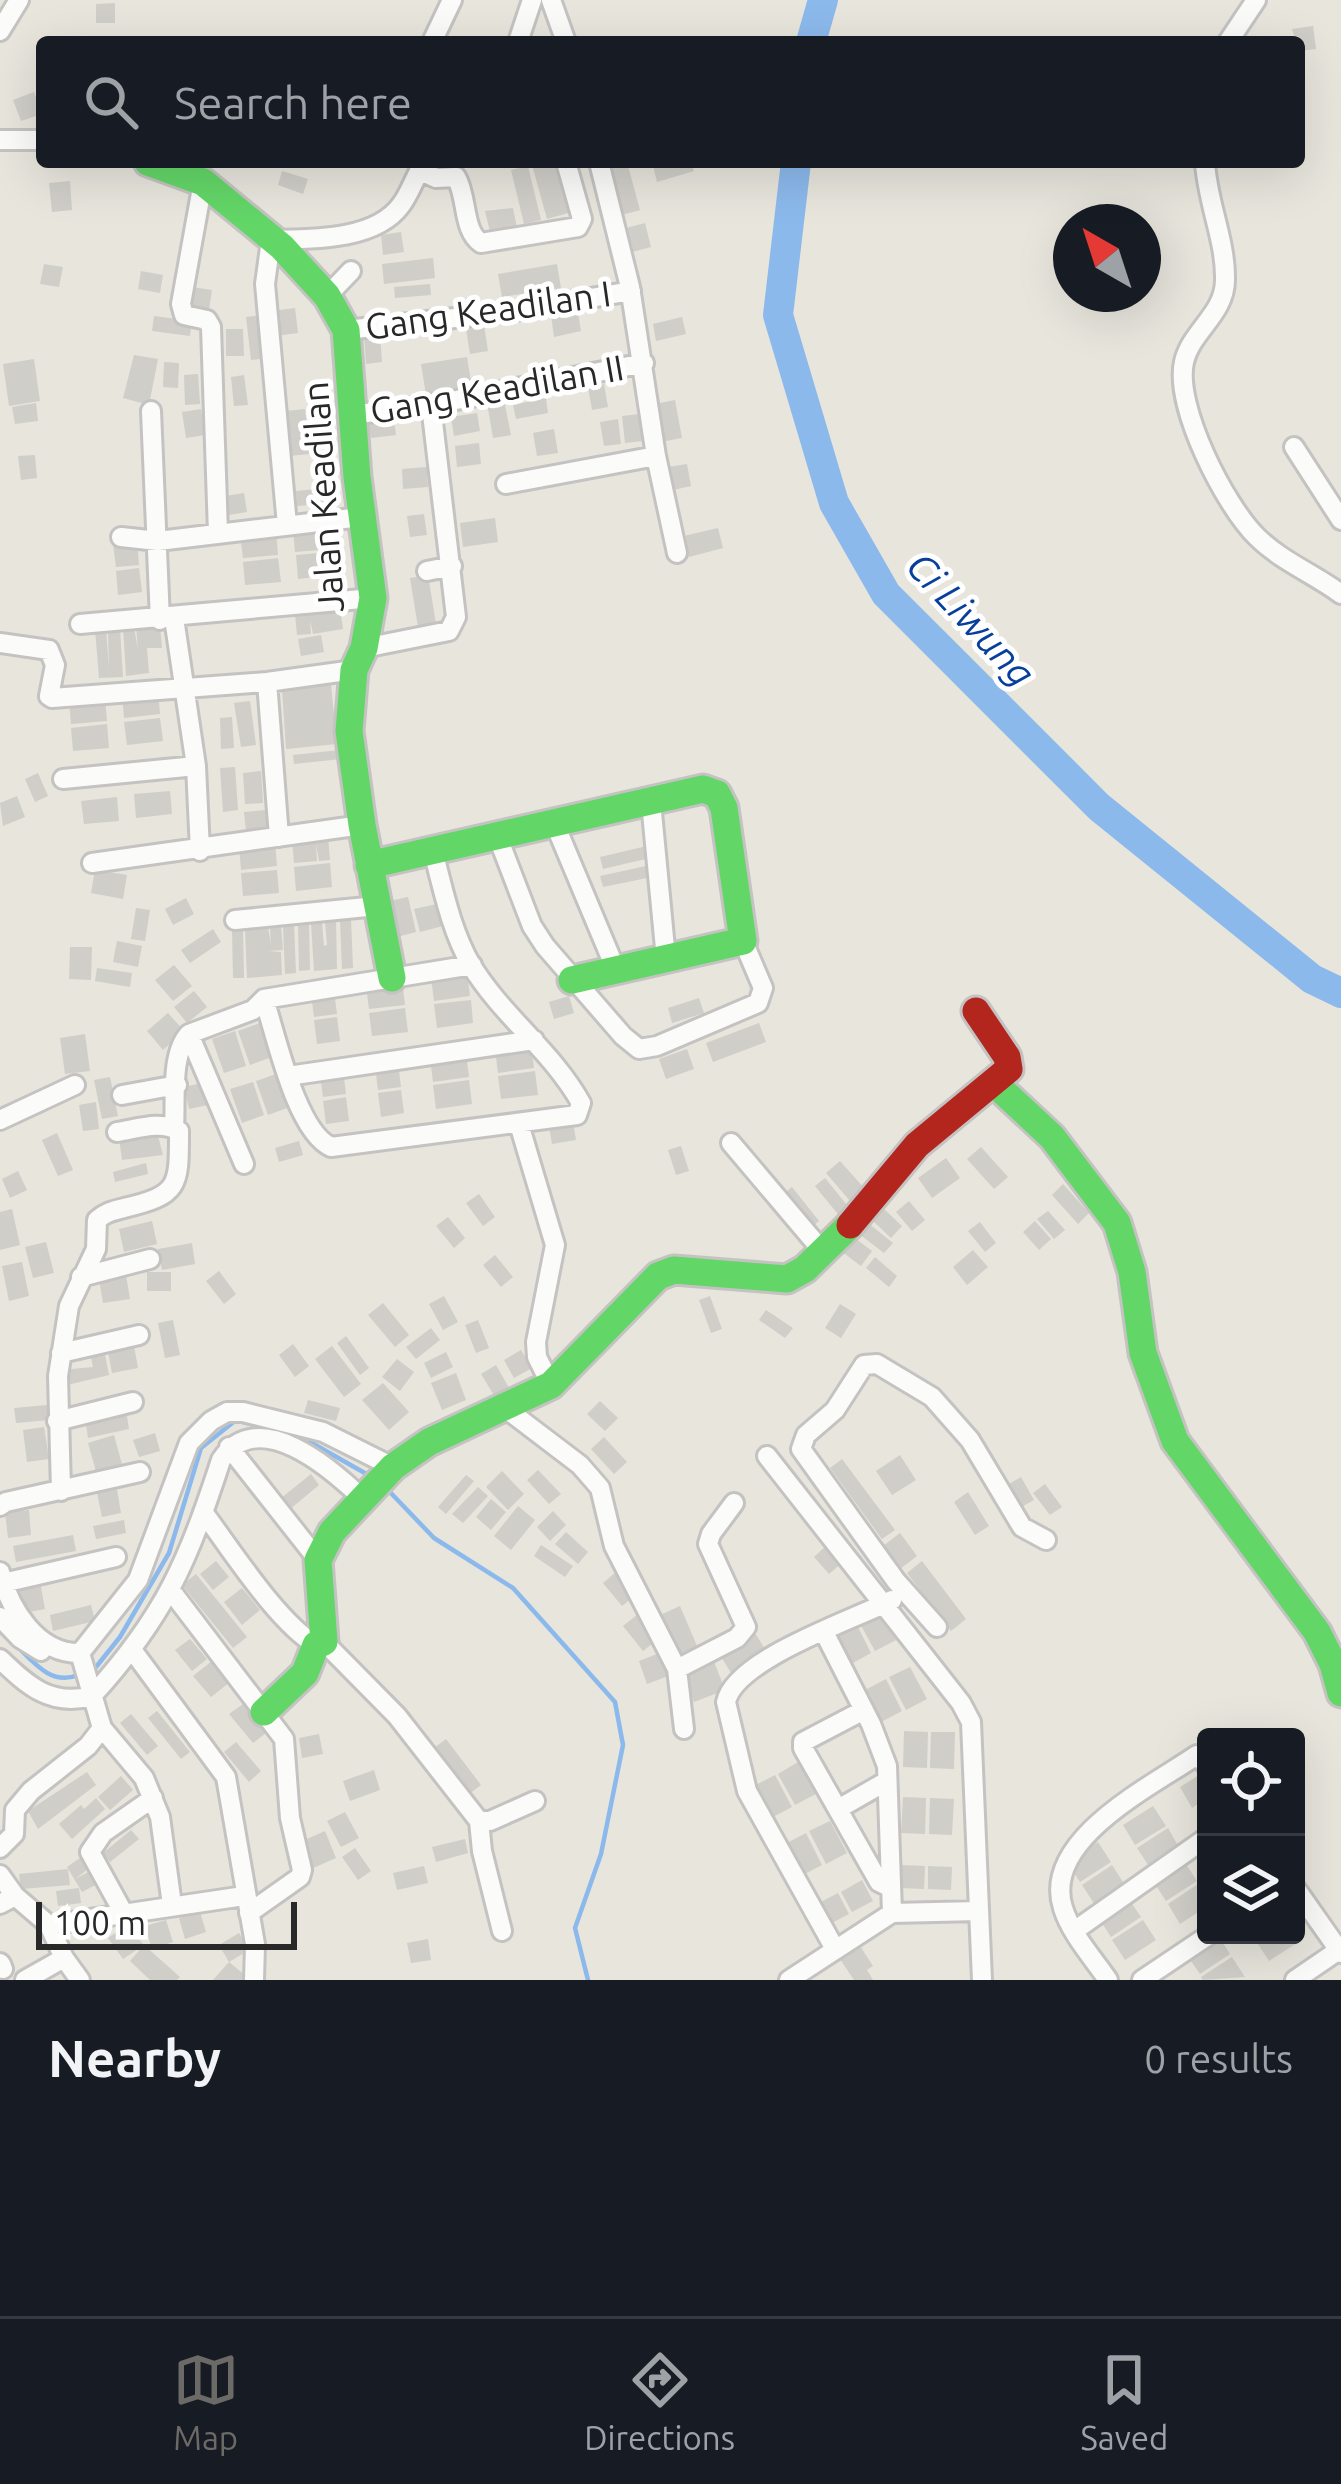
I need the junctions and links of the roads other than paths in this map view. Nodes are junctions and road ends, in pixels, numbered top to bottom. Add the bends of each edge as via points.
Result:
1 (19, 0) edge
2 (452, 0) edge
3 (532, 0) edge
4 (551, 0) edge
5 (1256, 0) edge
6 (1, 24) edge
7 (435, 36) edge
8 (520, 36) edge
9 (564, 36) edge
10 (1232, 36) edge
11 (0, 140) edge
12 (36, 140) edge
13 (164, 168) edge
14 (421, 168) edge
15 (423, 168) edge
16 (568, 168) edge
17 (600, 168) edge
18 (1206, 168) edge
19 (203, 182) junction
20 (271, 240) junction
21 (351, 271) dead end
22 (631, 291) junction
23 (327, 296) junction
24 (346, 330) junction
25 (644, 363) junction
26 (431, 405) junction
27 (151, 411) dead end
28 (351, 415) junction
29 (1294, 447) dead end
30 (656, 456) junction
31 (506, 484) dead end
32 (361, 517) junction
33 (1341, 520) edge
34 (287, 525) junction
35 (218, 533) junction
36 (121, 537) dead end
37 (158, 541) junction
38 (677, 553) dead end
39 (452, 566) junction
40 (427, 571) dead end
41 (1341, 594) edge
42 (373, 598) junction
43 (167, 619) junction
44 (80, 624) dead end
45 (0, 643) edge
46 (359, 659) junction
47 (268, 682) junction
48 (186, 685) junction
49 (196, 766) junction
50 (62, 779) dead end
51 (651, 802) junction
52 (554, 822) junction
53 (362, 825) junction
54 (497, 835) junction
55 (279, 837) junction
56 (434, 850) junction
57 (200, 851) junction
58 (97, 863) dead end
59 (369, 865) junction
60 (377, 906) junction
61 (235, 920) dead end
62 (742, 941) junction
63 (666, 959) junction
64 (472, 965) junction
65 (616, 970) junction
66 (392, 978) junction
67 (572, 980) junction
68 (264, 999) junction
69 (976, 1011) dead end
70 (189, 1034) junction
71 (534, 1040) junction
72 (288, 1076) junction
73 (994, 1083) junction
74 (75, 1085) dead end
75 (177, 1085) junction
76 (122, 1095) dead end
77 (0, 1120) edge
78 (519, 1124) junction
79 (174, 1127) junction
80 (117, 1132) dead end
81 (731, 1143) dead end
82 (244, 1164) dead end
83 (824, 1253) junction
84 (150, 1259) dead end
85 (81, 1277) junction
86 (139, 1335) dead end
87 (61, 1353) junction
88 (551, 1385) junction
89 (133, 1402) dead end
90 (506, 1408) junction
91 (57, 1421) junction
92 (230, 1447) junction
93 (767, 1456) dead end
94 (140, 1472) dead end
95 (380, 1483) junction
96 (61, 1491) junction
97 (734, 1503) dead end
98 (3, 1504) edge
99 (203, 1512) junction
100 (1046, 1540) dead end
101 (116, 1557) dead end
102 (319, 1560) junction
103 (2, 1578) edge
104 (172, 1592) junction
105 (894, 1598) junction
106 (0, 1617) edge
107 (937, 1627) dead end
108 (824, 1632) junction
109 (320, 1643) junction
110 (134, 1651) junction
111 (75, 1656) junction
112 (0, 1659) edge
113 (677, 1669) junction
114 (91, 1693) junction
115 (1341, 1693) edge
116 (864, 1710) junction
117 (264, 1712) junction
118 (102, 1728) junction
119 (684, 1729) dead end
120 (1197, 1755) edge
121 (887, 1781) junction
122 (0, 1791) edge
123 (153, 1798) junction
124 (536, 1801) dead end
125 (838, 1809) junction
126 (15, 1810) junction
127 (479, 1821) junction
128 (1197, 1844) edge
129 (0, 1848) edge
130 (0, 1875) edge
131 (889, 1886) junction
132 (8, 1900) edge
133 (1305, 1902) edge
134 (246, 1904) junction
135 (172, 1905) junction
136 (979, 1911) junction
137 (123, 1912) junction
138 (892, 1912) junction
139 (49, 1925) junction
140 (502, 1931) dead end
141 (1074, 1931) junction
142 (1197, 1943) edge
143 (836, 1948) junction
144 (1340, 1952) edge
145 (64, 1958) junction
146 (26, 1980) edge
147 (80, 1980) edge
148 (254, 1980) edge
149 (789, 1980) edge
150 (982, 1980) edge
151 (1108, 1980) edge
152 (1142, 1980) edge
153 (1295, 1980) edge

1 - 6 street
2 - 7 street
3 - 8 street
4 - 9 street
5 - 10 street
11 - 12 street
13 - 19 street
14 - 20 street via 400,207 381,222
15 - 16 street via 428,177 459,180 471,235 481,244 578,227
17 - 22 street
18 - 41 street via 1226,283 1183,367 1195,428 1214,476 1259,540
19 - 20 street, Jalan Keadilan
19 - 35 street via 182,304 184,315 211,327
20 - 23 street, Jalan Keadilan
20 - 34 street via 265,284
21 - 23 street
22 - 24 street, Gang Keadilan I
22 - 25 street
23 - 24 street, Jalan Keadilan
24 - 28 street, Jalan Keadilan
25 - 26 street, Gang Keadilan II
25 - 30 street
26 - 28 street, Gang Keadilan II
26 - 39 street
27 - 37 street
28 - 32 street, Jalan Keadilan
29 - 33 street
30 - 31 street
30 - 38 street
32 - 34 street
32 - 42 street, Jalan Keadilan
34 - 35 street
35 - 37 street
36 - 37 street
37 - 43 street
39 - 40 street
39 - 46 street via 458,610 449,631
42 - 43 street
42 - 46 street, Jalan Keadilan
43 - 44 street
43 - 48 street
45 - 48 street via 50,650 52,698
46 - 47 street
46 - 53 street, Jalan Keadilan via 349,730
47 - 48 street
47 - 55 street
48 - 49 street
49 - 50 street
49 - 57 street
51 - 52 street
51 - 62 street via 704,789 721,799
51 - 63 street
52 - 54 street
52 - 65 street
53 - 55 street
53 - 59 street, Jalan Keadilan
54 - 56 street
54 - 67 street via 532,926
55 - 57 street
56 - 59 street
56 - 64 street
57 - 58 street
59 - 60 street, Jalan Keadilan
60 - 61 street
60 - 66 street, Jalan Keadilan
62 - 63 street
62 - 67 street via 763,988 758,1004 645,1050
63 - 65 street
64 - 66 street
64 - 71 street
65 - 67 street
66 - 68 street
68 - 70 street
68 - 72 street
69 - 73 street via 1010,1066
70 - 75 street
70 - 82 street
71 - 72 street
71 - 78 street via 566,1076 581,1109
72 - 78 street via 315,1135 331,1148
73 - 83 street via 917,1145
73 - 115 street via 1052,1136 1117,1223 1166,1424 1317,1632
74 - 77 street
75 - 76 street
75 - 79 street
78 - 88 street via 555,1245 536,1342
79 - 80 street
79 - 85 street via 176,1185 167,1196 97,1220 96,1249
81 - 83 street
83 - 88 street via 787,1279 674,1270 658,1276
84 - 85 street
85 - 87 street
86 - 87 street
87 - 91 street
88 - 90 street
89 - 91 street
90 - 95 street via 429,1442
90 - 113 street via 592,1475 614,1546
91 - 96 street
92 - 95 street via 260,1436
92 - 99 street
92 - 102 street
93 - 105 street
94 - 96 street
95 - 102 street via 332,1532
95 - 111 street via 323,1432 243,1412 211,1421 189,1443 138,1580
96 - 98 street
97 - 113 street via 708,1544 746,1627
99 - 104 street
99 - 109 street via 305,1638
100 - 105 street via 1022,1527 945,1410 908,1381 864,1365 800,1449
101 - 103 street
102 - 109 street
103 - 111 street via 28,1628
104 - 110 street
104 - 117 street
105 - 107 street
105 - 108 street
105 - 136 street via 971,1722
106 - 111 street via 35,1649
108 - 116 street
108 - 143 street via 739,1678 726,1702 746,1791
109 - 117 street via 305,1673
109 - 127 street via 397,1716
110 - 114 street
110 - 134 street via 226,1778
111 - 114 street
112 - 114 street via 48,1696 72,1701
113 - 119 street
114 - 118 street
116 - 121 street
116 - 125 street via 803,1742
117 - 134 street via 284,1738 302,1870
118 - 123 street
118 - 126 street
120 - 141 street via 1084,1836 1066,1861 1060,1891
121 - 125 street
121 - 131 street
122 - 126 street
123 - 135 street
123 - 137 street via 103,1832 90,1852
124 - 127 street
125 - 131 street
126 - 129 street via 14,1834
127 - 140 street
128 - 141 street
130 - 132 street
131 - 138 street
132 - 139 street
133 - 144 street
134 - 135 street
134 - 148 street
135 - 137 street
136 - 138 street
136 - 150 street
137 - 139 street
138 - 143 street
139 - 145 street
141 - 151 street
142 - 152 street
143 - 149 street
144 - 153 street
145 - 146 street
145 - 147 street

